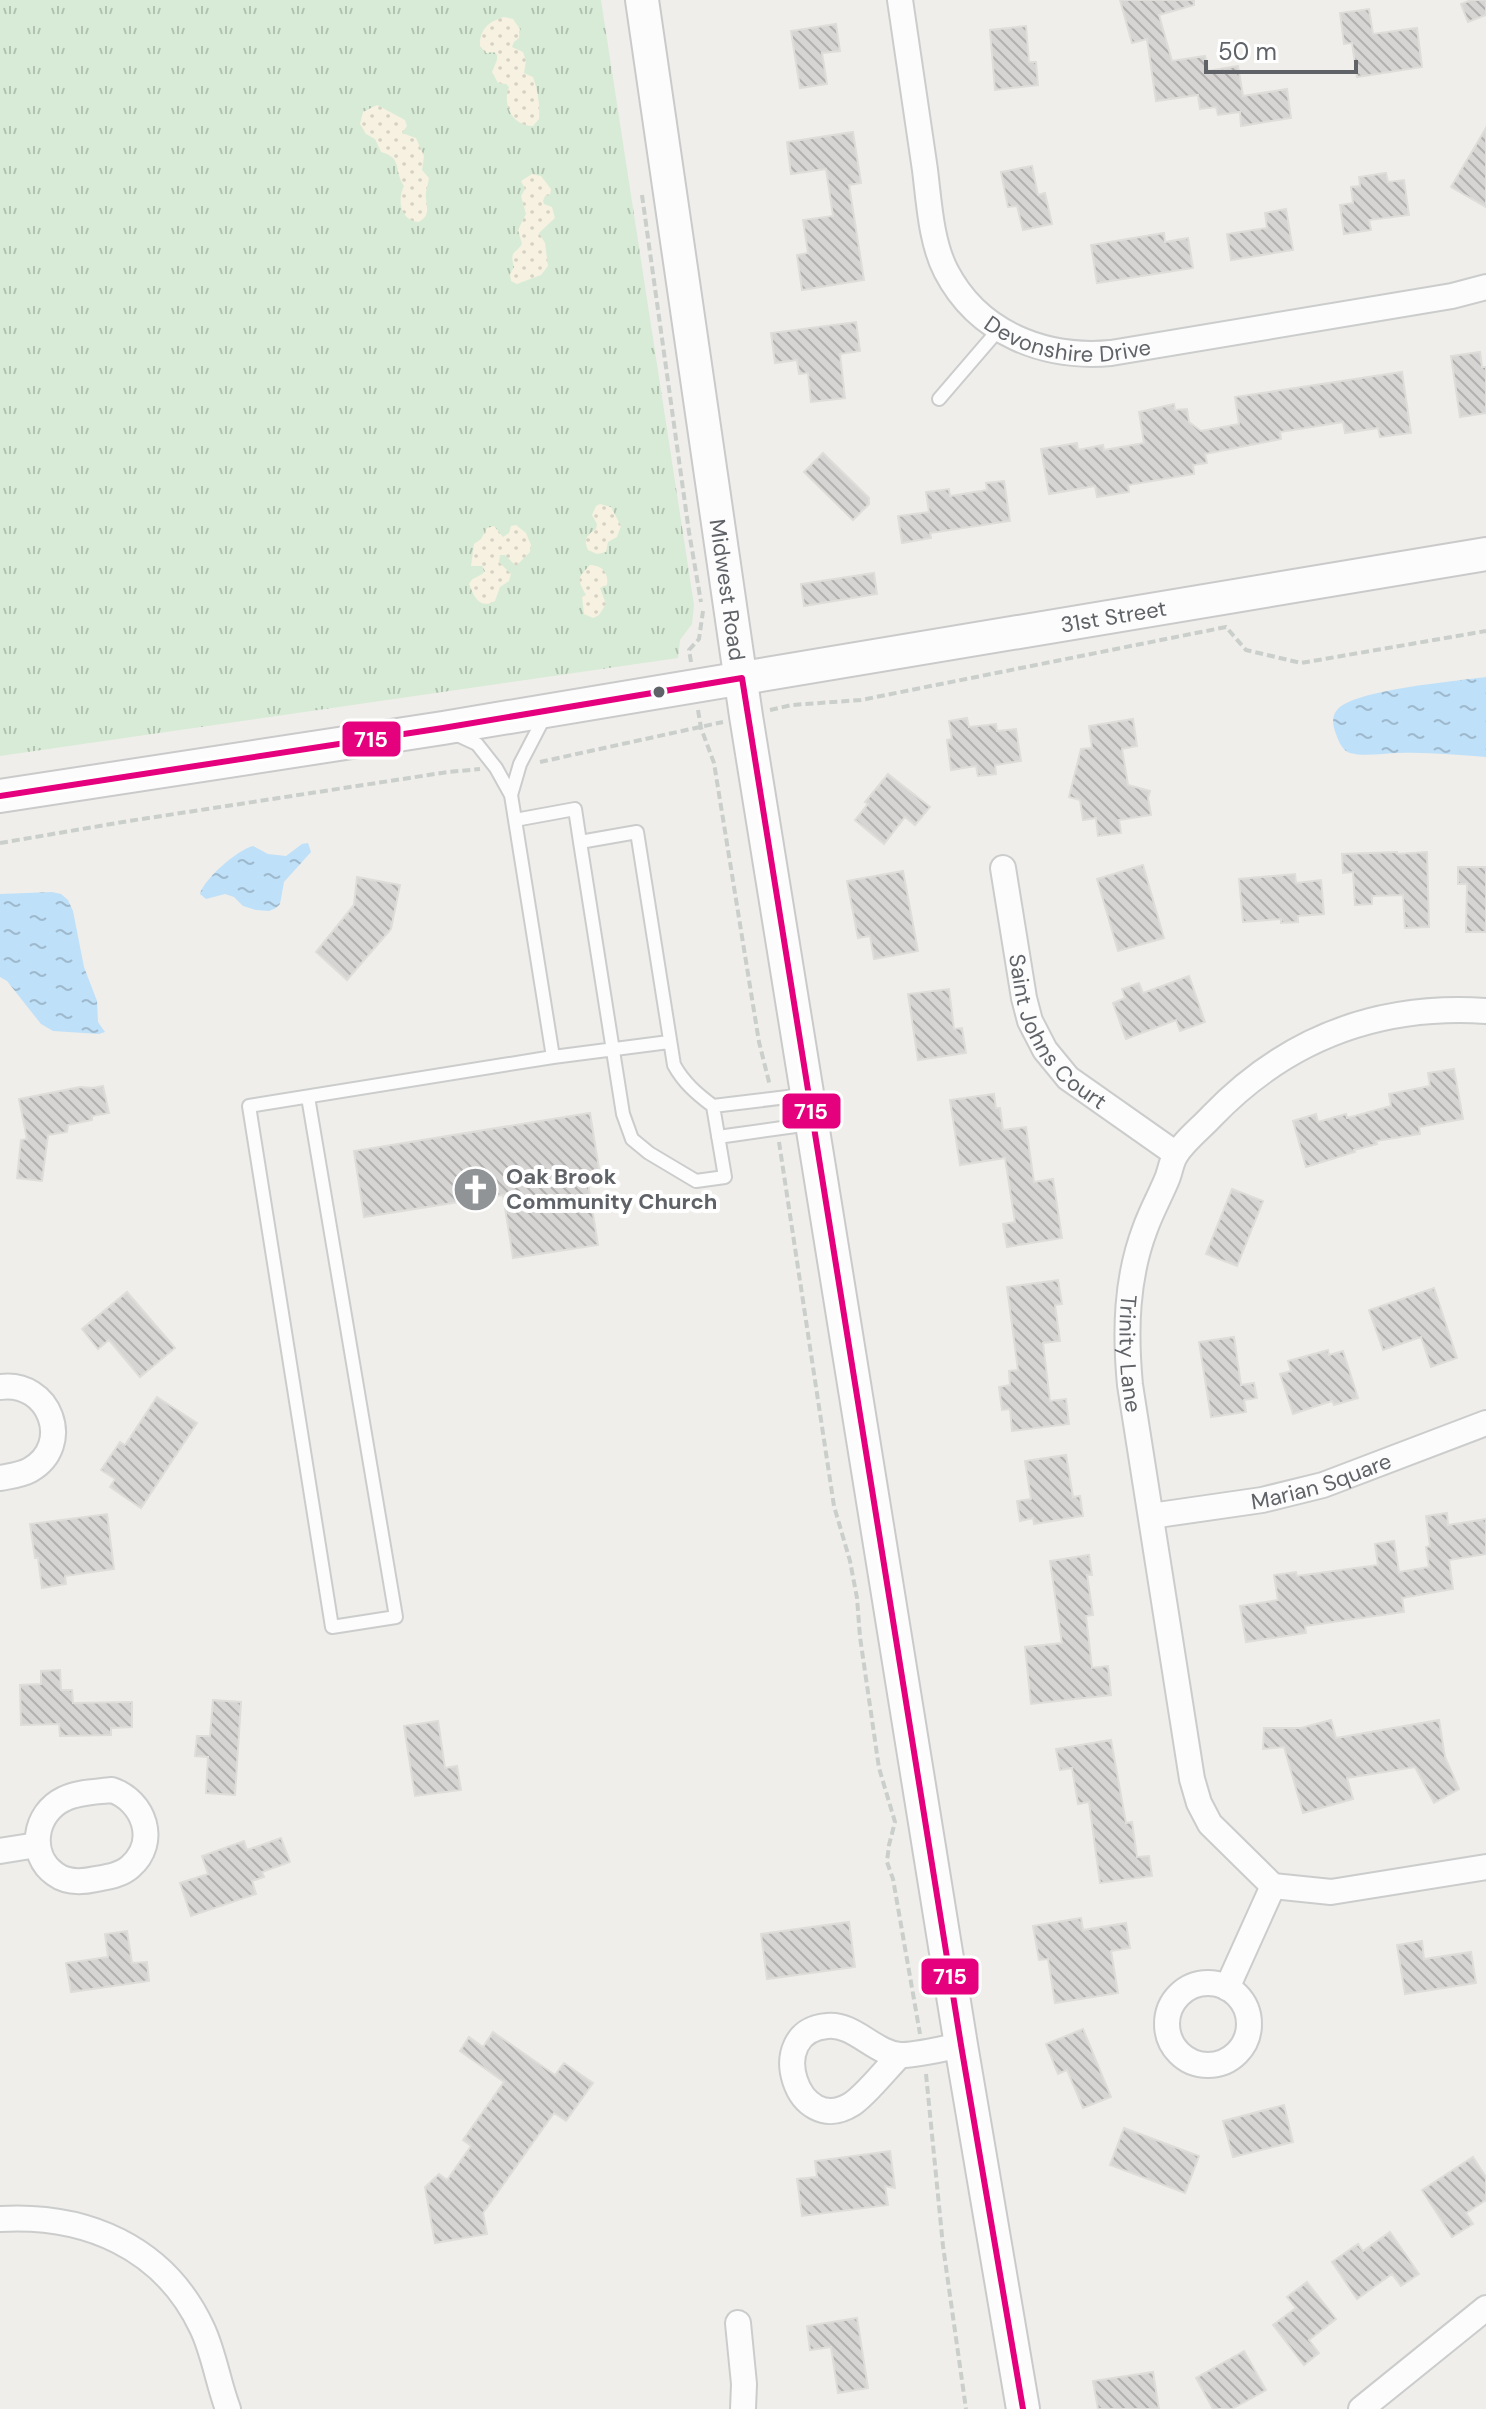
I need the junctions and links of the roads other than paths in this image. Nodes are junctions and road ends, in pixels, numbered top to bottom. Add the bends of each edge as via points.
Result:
1 (642, 0) edge
2 (900, 0) edge
3 (1486, 287) edge
4 (1000, 328) junction
5 (939, 399) dead end
6 (1486, 554) edge
7 (742, 678) junction
8 (548, 711) junction
9 (443, 728) junction
10 (511, 795) junction
11 (0, 796) edge
12 (515, 820) junction
13 (580, 842) junction
14 (1003, 868) dead end
15 (1486, 1011) edge
16 (669, 1042) junction
17 (612, 1051) junction
18 (553, 1057) junction
19 (308, 1097) junction
20 (713, 1106) junction
21 (810, 1109) junction
22 (718, 1137) junction
23 (1176, 1154) junction
24 (0, 1387) edge
25 (1486, 1423) edge
26 (0, 1478) edge
27 (1151, 1516) junction
28 (37, 1845) junction
29 (0, 1851) edge
30 (1486, 1867) edge
31 (1273, 1886) junction
32 (1227, 1988) dead end
33 (961, 2045) junction
34 (911, 2053) road end
35 (0, 2219) edge
36 (1486, 2308) edge
37 (738, 2323) dead end
38 (228, 2409) edge
39 (743, 2409) edge
40 (1023, 2409) edge
41 (1361, 2409) edge

1 - 7 main road, Midwest Road
2 - 4 street, Devonshire Drive via 941,257 963,295
3 - 4 street, Devonshire Drive via 1111,353 1041,349
4 - 5 lane
6 - 7 main road, 31st Street
7 - 8 main road, 31st Street
7 - 21 main road, Midwest Road
8 - 9 main road, 31st Street
8 - 10 lane via 520,764
9 - 10 lane via 477,744
9 - 11 main road, 31st Street
10 - 12 lane
12 - 13 lane via 575,809
12 - 18 lane
13 - 16 lane via 637,832
13 - 17 lane
14 - 23 street, Saint Johns Court via 1024,998 1045,1050 1068,1078
15 - 23 street, Trinity Lane via 1407,1013 1319,1038 1260,1073
16 - 17 lane
16 - 20 lane via 680,1076
17 - 18 lane
17 - 22 lane via 632,1139 649,1153 696,1181 725,1177
18 - 19 lane
19 - 19 lane via 249,1106 332,1627 396,1617
20 - 21 lane via 772,1099
20 - 22 lane
21 - 22 lane via 777,1128
21 - 33 main road, Midwest Road
23 - 27 street, Trinity Lane via 1144,1231 1127,1315 1130,1385
24 - 26 street via 34,1394 51,1416 53,1430 48,1453 39,1464
25 - 27 street, Marian Square via 1323,1485
27 - 31 street, Trinity Lane via 1199,1803 1210,1824
28 - 28 street via 49,1809 75,1795 112,1790 122,1794 134,1803 146,1827 143,1851 128,1869 84,1881 53,1873
28 - 29 street
30 - 31 street via 1331,1892
31 - 32 street
33 - 34 street
33 - 40 main road, Midwest Road
35 - 38 street via 76,2224 136,2250 183,2295 202,2327
36 - 41 street
37 - 39 street

